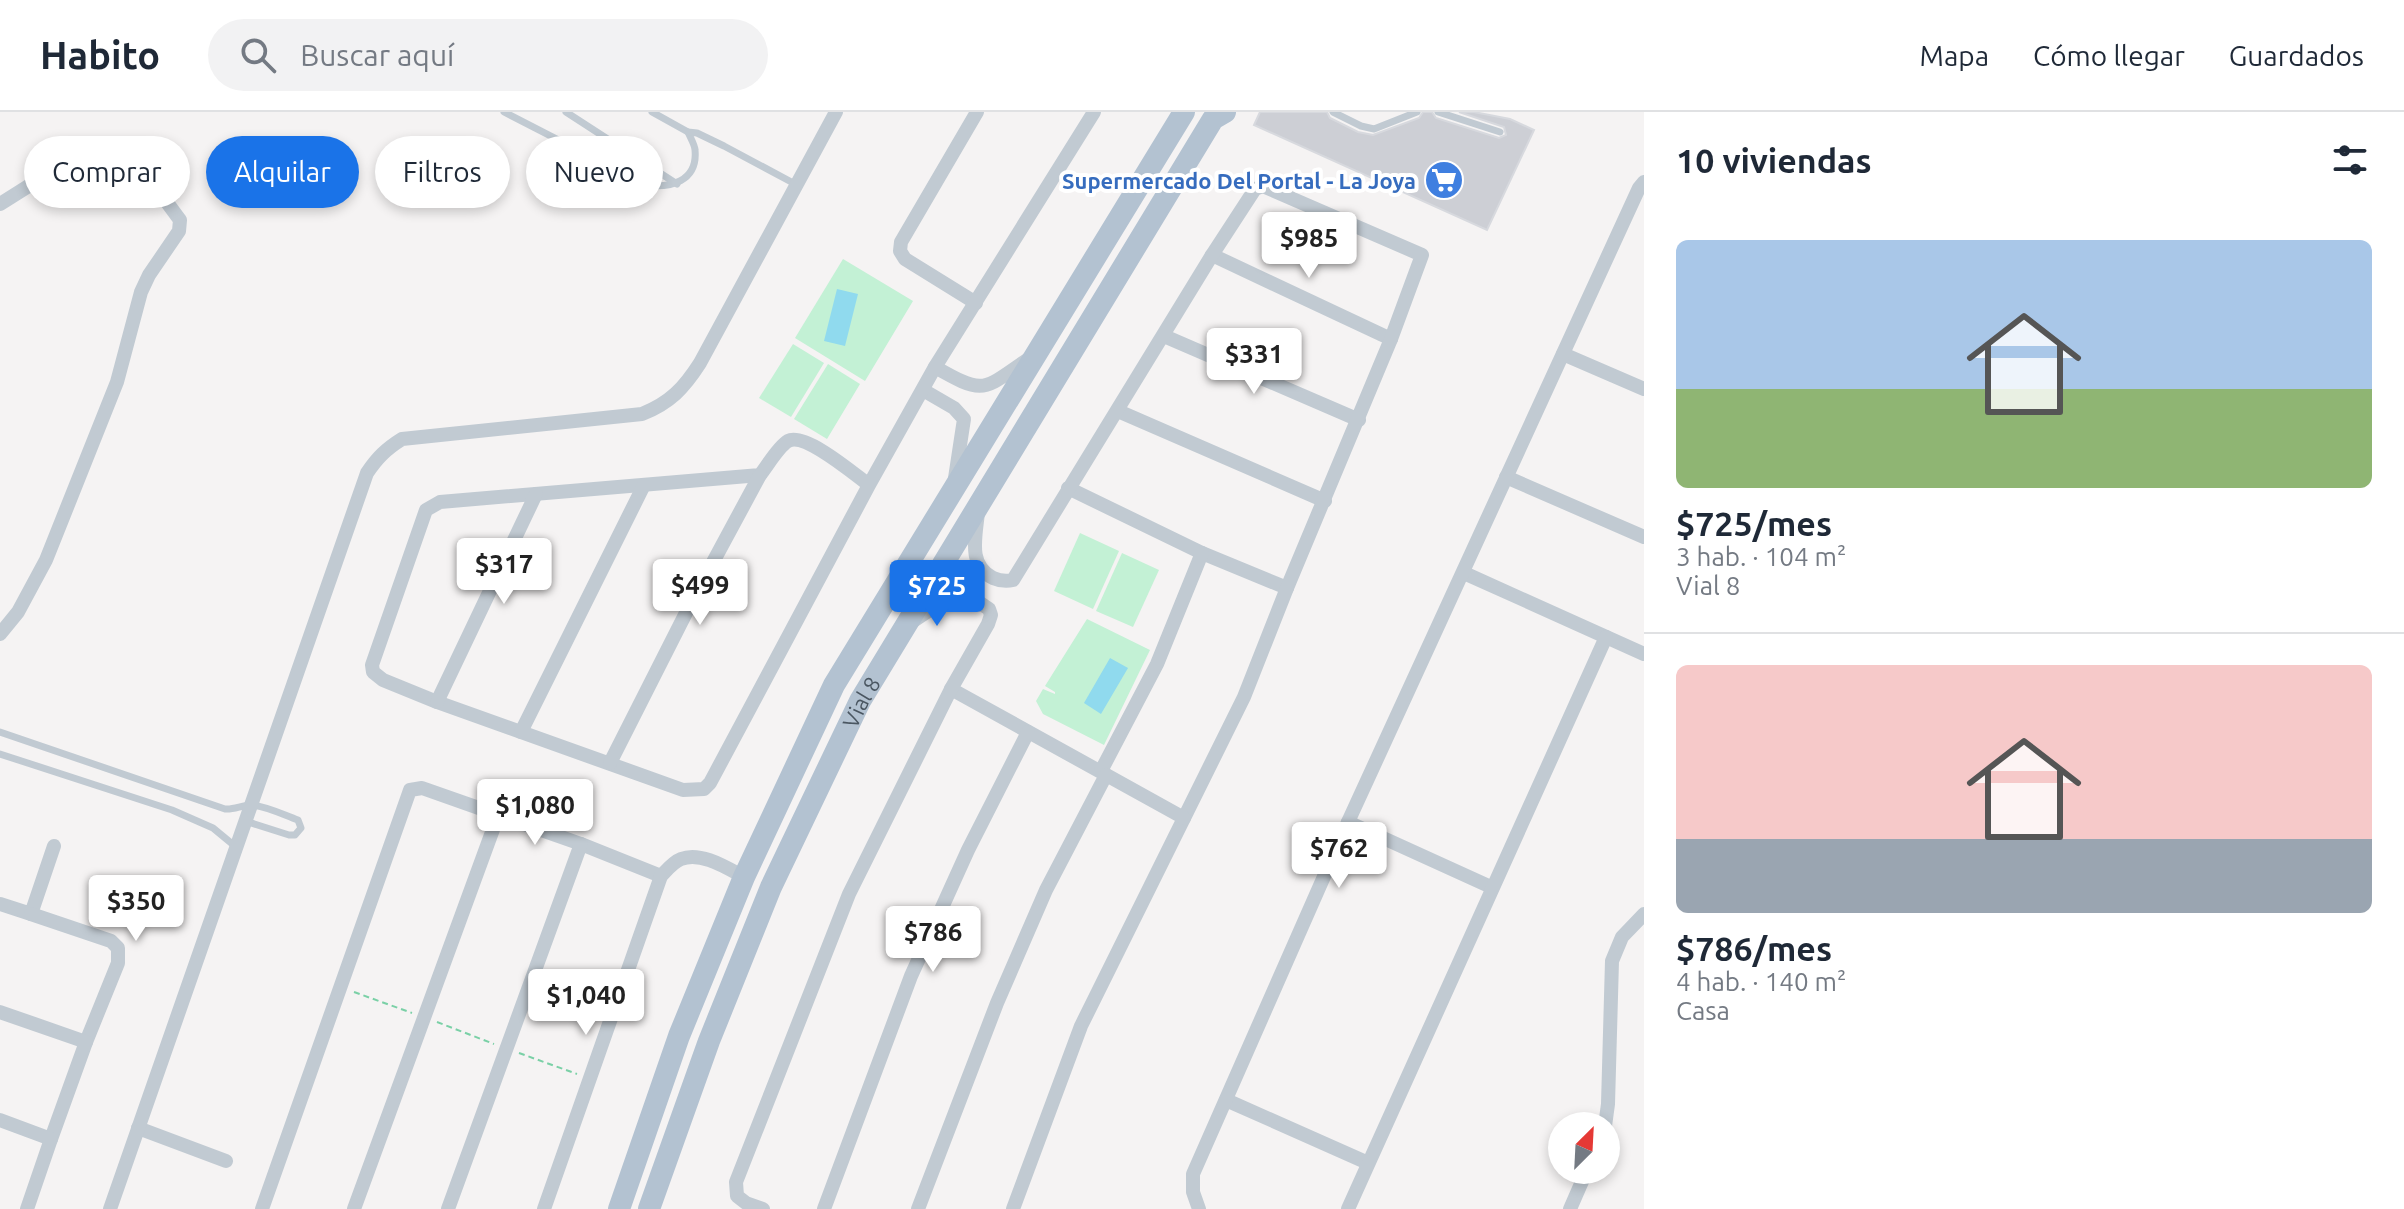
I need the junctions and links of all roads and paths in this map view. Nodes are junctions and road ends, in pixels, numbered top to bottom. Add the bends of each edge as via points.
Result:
1 (504, 112) edge
2 (566, 112) edge
3 (652, 112) edge
4 (836, 112) edge
5 (977, 112) edge
6 (1094, 112) edge
7 (1184, 112) edge
8 (1225, 112) edge
9 (1333, 112) edge
10 (1353, 112) edge
11 (1417, 112) edge
12 (1438, 112) edge
13 (1361, 126) junction
14 (688, 132) junction
15 (1500, 132) dead end
16 (1644, 182) edge
17 (677, 184) junction
18 (797, 185) junction
19 (0, 204) edge
20 (1212, 255) junction
21 (976, 303) junction
22 (1164, 336) junction
23 (1391, 339) junction
24 (1563, 354) junction
25 (1033, 357) junction
26 (935, 367) junction
27 (969, 386) junction
28 (1644, 389) edge
29 (923, 390) junction
30 (956, 410) junction
31 (1118, 411) junction
32 (1359, 420) junction
33 (760, 475) junction
34 (1506, 477) junction
35 (644, 485) junction
36 (869, 485) junction
37 (954, 487) junction
38 (1068, 488) junction
39 (536, 494) junction
40 (1325, 501) junction
41 (978, 504) junction
42 (1644, 537) edge
43 (1202, 553) junction
44 (980, 568) junction
45 (1464, 573) junction
46 (1287, 588) junction
47 (963, 597) junction
48 (906, 625) junction
49 (0, 634) edge
50 (1606, 637) junction
51 (1644, 654) edge
52 (951, 689) junction
53 (437, 702) junction
54 (0, 732) edge
55 (521, 732) junction
56 (1028, 732) junction
57 (0, 754) edge
58 (92, 763) junction
59 (610, 763) junction
60 (1104, 773) junction
61 (86, 782) junction
62 (196, 799) junction
63 (251, 805) junction
64 (499, 813) junction
65 (190, 817) junction
66 (1184, 818) junction
67 (245, 821) junction
68 (1348, 822) junction
69 (581, 844) junction
70 (54, 846) dead end
71 (236, 847) junction
72 (661, 876) junction
73 (744, 877) junction
74 (1491, 887) junction
75 (0, 904) edge
76 (31, 914) junction
77 (1644, 914) edge
78 (342, 987) junction
79 (0, 1012) edge
80 (423, 1017) junction
81 (86, 1042) junction
82 (507, 1048) junction
83 (591, 1079) junction
84 (1226, 1100) junction
85 (1607, 1112) edge
86 (0, 1120) edge
87 (138, 1128) junction
88 (51, 1139) junction
89 (226, 1161) dead end
90 (1368, 1163) junction
91 (1581, 1184) edge
92 (27, 1209) edge
93 (110, 1209) edge
94 (262, 1209) edge
95 (354, 1209) edge
96 (448, 1209) edge
97 (544, 1209) edge
98 (619, 1209) edge
99 (649, 1209) edge
100 (763, 1209) edge
101 (824, 1209) edge
102 (918, 1209) edge
103 (1013, 1209) edge
104 (1199, 1209) edge
105 (1348, 1209) edge
106 (1570, 1209) edge

1 - 17 lane via 646,185
2 - 17 lane
3 - 14 lane
4 - 18 street
5 - 21 street via 900,251
6 - 21 street
7 - 25 main road, Vial 8
8 - 41 main road, Vial 8 via 1213,119
9 - 13 lane
10 - 13 lane
11 - 13 lane via 1374,129
12 - 15 lane
14 - 17 lane via 695,150 692,167
14 - 18 lane
16 - 24 street
18 - 63 street via 700,363 670,400 642,414 402,439 376,459
19 - 49 street via 81,153 97,151 144,172 181,226 141,292 117,382 46,560
20 - 22 street
20 - 23 street
20 - 23 street via 1255,189 1263,186 1420,253
21 - 26 street
22 - 31 street
22 - 32 street
23 - 32 street
24 - 28 street
24 - 34 street
25 - 27 street via 989,385
25 - 37 main road, Vial 8
26 - 27 street
26 - 29 street
27 - 30 street
29 - 30 street
29 - 36 street
30 - 37 street via 964,427
31 - 38 street
31 - 40 street
32 - 40 street
33 - 35 street
33 - 36 street via 795,439 810,443
33 - 59 street
34 - 42 street
34 - 45 street
35 - 39 street
35 - 55 street
36 - 59 street via 710,783 704,789 683,790
37 - 73 main road, Vial 8 via 834,685
38 - 43 street
38 - 44 street via 1013,580 996,579
39 - 53 street
39 - 53 street via 440,502 426,510 372,665 383,680
40 - 46 street
41 - 44 street via 974,553
41 - 48 main road, Vial 8
43 - 46 street
43 - 60 street via 1157,664
44 - 47 street
45 - 50 street
45 - 68 street
46 - 66 street via 1244,697
47 - 48 street
47 - 52 street via 991,615
48 - 99 main road, Vial 8 via 860,701 771,887
50 - 51 street
50 - 74 street
52 - 56 street
52 - 100 street via 849,894 736,1182 737,1196
53 - 55 street
54 - 58 lane
55 - 59 street
56 - 60 street
56 - 101 street via 911,976
57 - 61 lane
58 - 61 lane
58 - 62 lane
60 - 66 street
60 - 102 street via 997,1003
61 - 65 lane
62 - 63 lane via 225,809
62 - 65 lane
63 - 67 street
63 - 67 lane via 298,820 301,828 289,835
64 - 69 street
64 - 78 street via 422,788 410,790
64 - 80 street
65 - 71 lane
66 - 103 street via 1081,1026
67 - 71 street
68 - 74 street
68 - 84 street
69 - 72 street
69 - 82 street
70 - 76 street
71 - 87 street
72 - 73 street via 680,859 691,857
72 - 83 street
73 - 98 main road, Vial 8 via 679,1036
74 - 90 street
75 - 76 street
76 - 81 street via 118,948 118,963
77 - 85 street via 1622,937 1612,961
78 - 80 path
78 - 94 street
79 - 81 street
80 - 82 path
80 - 95 street
81 - 88 street
82 - 83 path
82 - 96 street
83 - 97 street
84 - 90 street
84 - 104 street via 1193,1174
86 - 88 street
87 - 89 street
87 - 93 street
88 - 92 street
90 - 105 street
91 - 106 street

